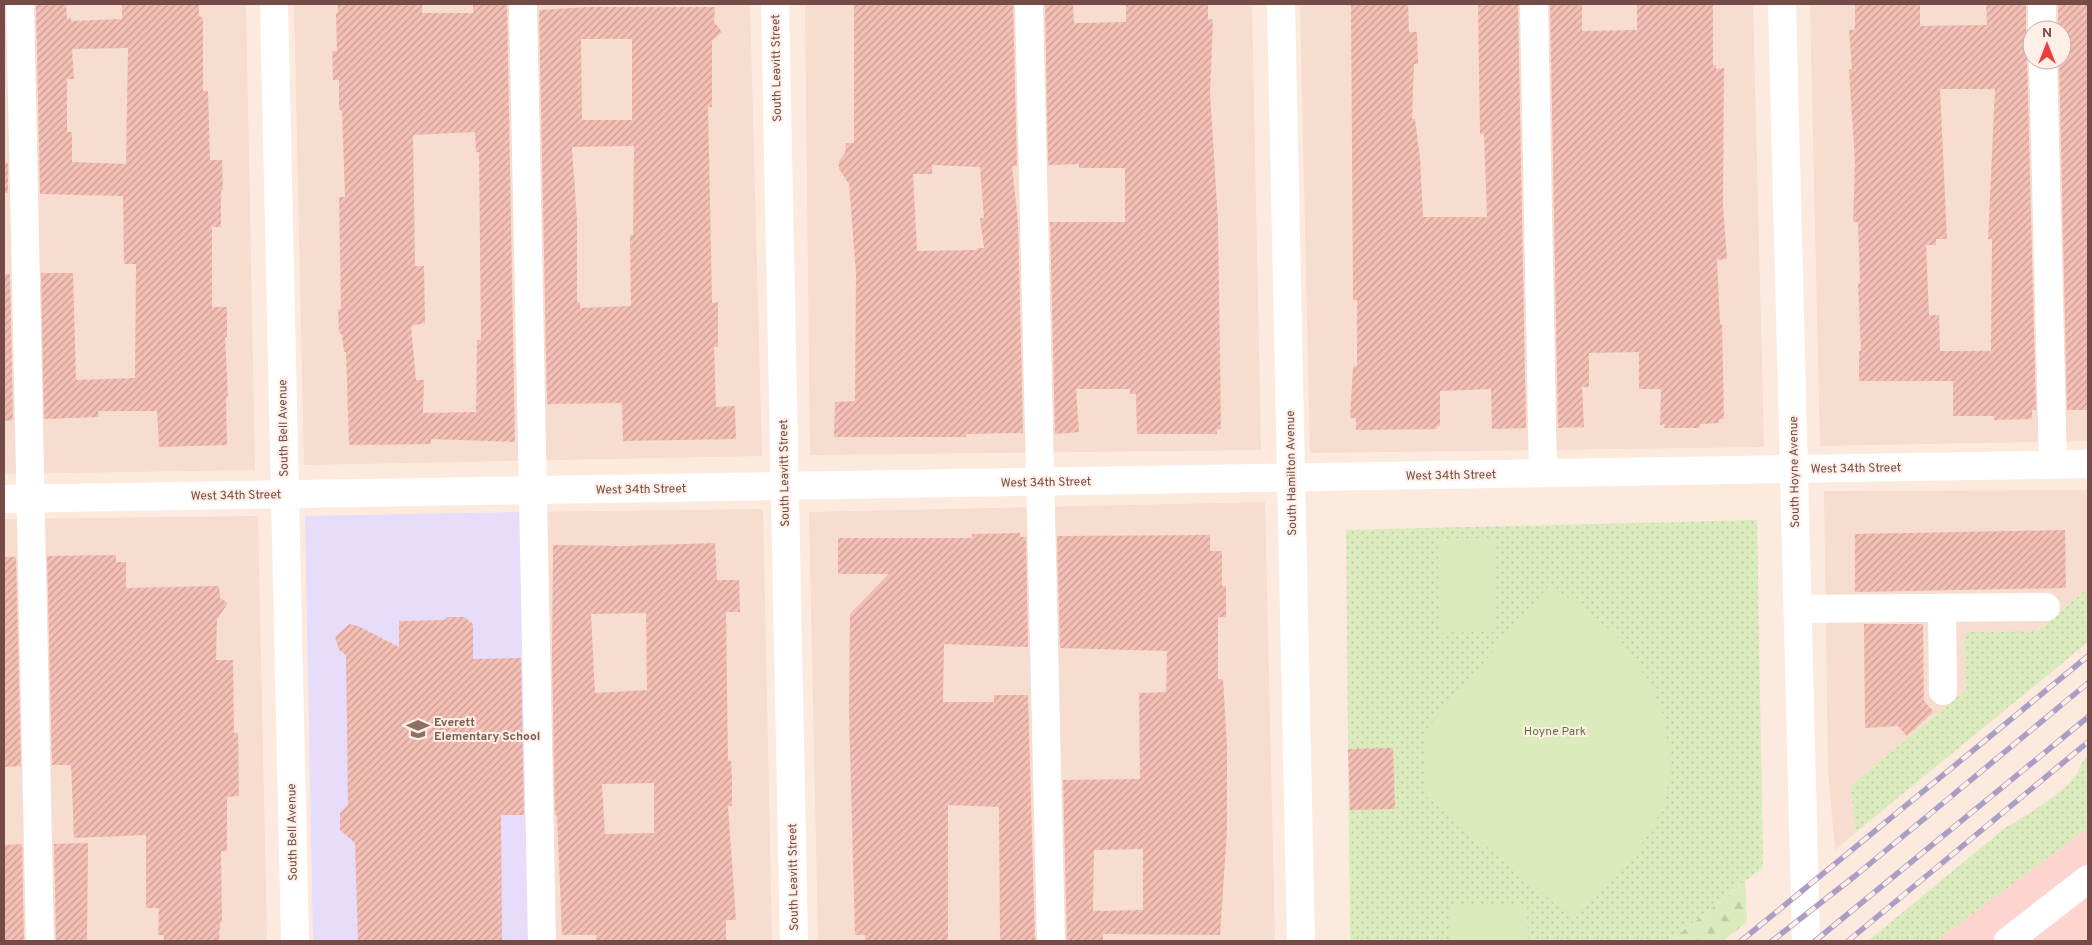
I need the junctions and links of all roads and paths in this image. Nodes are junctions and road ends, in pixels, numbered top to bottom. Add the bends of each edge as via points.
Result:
1 (20, 4) edge
2 (274, 4) edge
3 (523, 4) edge
4 (775, 4) edge
5 (1029, 4) edge
6 (1281, 4) edge
7 (1534, 4) edge
8 (1782, 4) edge
9 (2042, 4) edge
10 (2042, 20) edge
11 (2043, 70) edge
12 (2053, 464) junction
13 (2088, 464) edge
14 (1794, 469) junction
15 (1543, 473) junction
16 (1291, 478) junction
17 (1040, 482) junction
18 (785, 486) junction
19 (533, 490) junction
20 (285, 494) junction
21 (4, 499) edge
22 (32, 499) junction
23 (2046, 607) dead end
24 (1942, 608) junction
25 (1798, 609) junction
26 (1943, 691) dead end
27 (2088, 879) edge
28 (40, 941) edge
29 (295, 941) edge
30 (542, 941) edge
31 (794, 941) edge
32 (1051, 941) edge
33 (1301, 941) edge
34 (1806, 941) edge
35 (2008, 941) edge

1 - 22 street
2 - 20 street, South Bell Avenue
3 - 19 street
4 - 18 street, South Leavitt Street
5 - 17 street
6 - 16 street, South Hamilton Avenue
7 - 15 street
8 - 14 street, South Hoyne Avenue
9 - 10 street
11 - 12 street
12 - 13 street, West 34th Street
12 - 14 street, West 34th Street
14 - 15 street, West 34th Street
14 - 25 street, South Hoyne Avenue
15 - 16 street, West 34th Street
16 - 17 street, West 34th Street
16 - 33 street, South Hamilton Avenue
17 - 18 street, West 34th Street
17 - 32 street
18 - 19 street, West 34th Street
18 - 31 street, South Leavitt Street
19 - 20 street, West 34th Street
19 - 30 street
20 - 22 street, West 34th Street
20 - 29 street, South Bell Avenue
21 - 22 street, West 34th Street
22 - 28 street
23 - 24 street
24 - 25 street
24 - 26 street
25 - 34 street, South Hoyne Avenue
27 - 35 street

